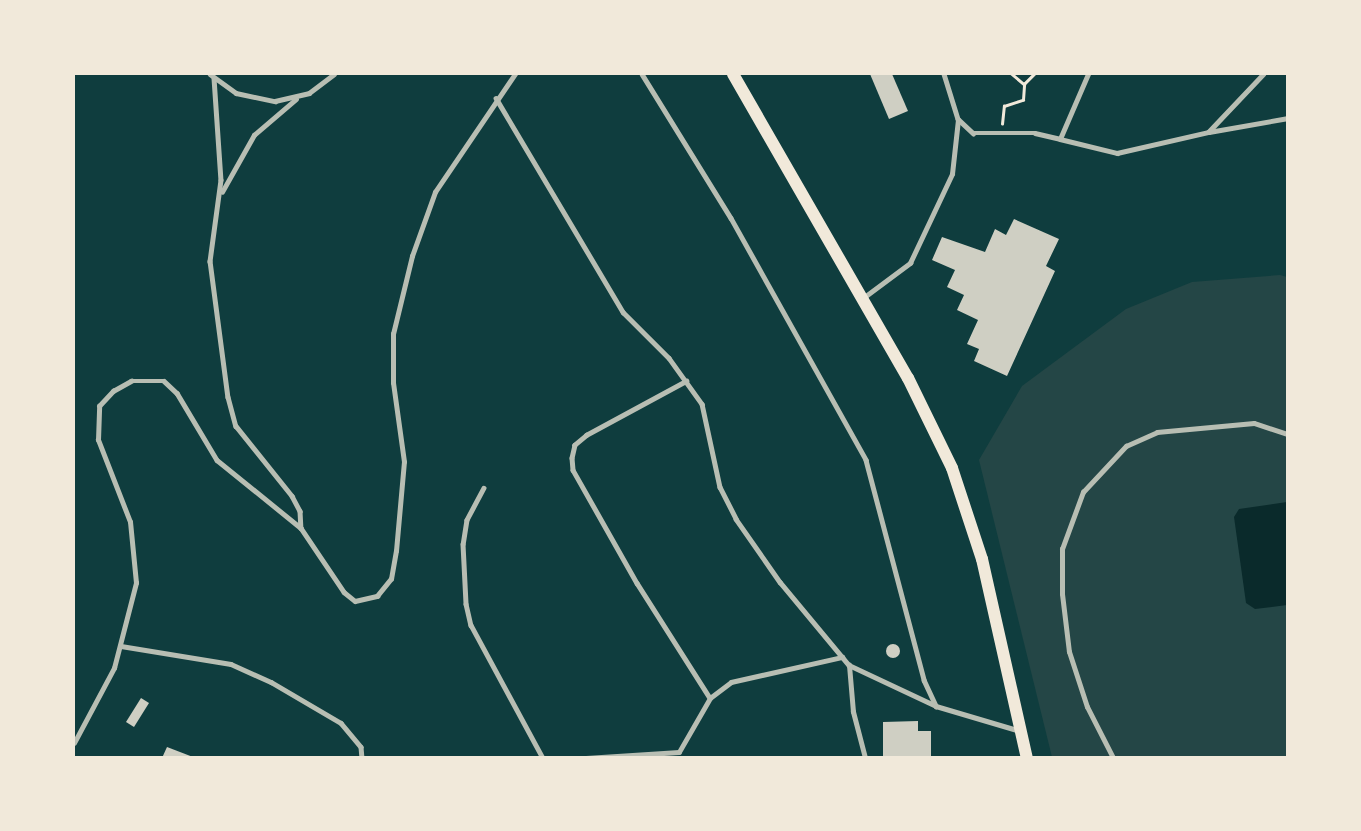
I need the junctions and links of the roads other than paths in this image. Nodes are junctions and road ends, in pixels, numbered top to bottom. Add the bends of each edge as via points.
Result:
1 (334, 74) edge
2 (515, 74) edge
3 (642, 74) edge
4 (733, 74) edge
5 (944, 74) edge
6 (1088, 74) edge
7 (1264, 74) edge
8 (212, 76) edge
9 (298, 97) junction
10 (496, 98) junction
11 (1287, 118) edge
12 (958, 119) junction
13 (1209, 132) junction
14 (1060, 139) junction
15 (219, 199) junction
16 (863, 298) junction
17 (687, 381) junction
18 (1287, 434) edge
19 (484, 488) dead end
20 (301, 528) junction
21 (121, 646) junction
22 (842, 657) junction
23 (849, 666) junction
24 (710, 698) junction
25 (936, 706) junction
26 (1021, 731) junction
27 (74, 743) edge
28 (362, 758) edge
29 (543, 758) edge
30 (586, 758) edge
31 (864, 758) edge
32 (1027, 758) edge
33 (1113, 758) edge

1 - 9 lane
2 - 10 lane
3 - 25 lane via 738,230 866,460 924,680
4 - 16 main road
5 - 12 lane
6 - 14 lane
7 - 13 lane
8 - 9 lane via 255,100
8 - 15 lane
9 - 15 lane via 254,135
10 - 17 lane via 622,312
10 - 20 lane via 435,192 398,303 393,383 404,462 391,579 377,596 355,601
11 - 13 lane
12 - 14 lane via 973,133 986,136 1035,133
12 - 16 lane via 951,174 910,263
13 - 14 lane via 1117,153
15 - 20 lane via 210,261 228,397 236,426 292,496 300,511
16 - 26 main road via 952,468 982,559
17 - 22 lane via 702,404 720,487 736,519
17 - 24 lane via 587,435 575,445 572,458 573,470 637,583
18 - 33 lane via 1254,423 1157,432 1126,446 1083,492 1062,549 1062,594 1069,652 1087,707
19 - 29 lane via 467,520 463,544 466,604 471,625
20 - 21 lane via 218,460 177,393 164,381 131,381 113,391 99,406 98,440 130,522 136,552 136,583
21 - 27 lane
21 - 28 lane via 230,664 271,682 341,723 361,747
22 - 23 lane
22 - 24 lane via 731,682
23 - 25 lane
23 - 31 lane
24 - 30 lane via 679,752 596,753
25 - 26 lane
26 - 32 main road

